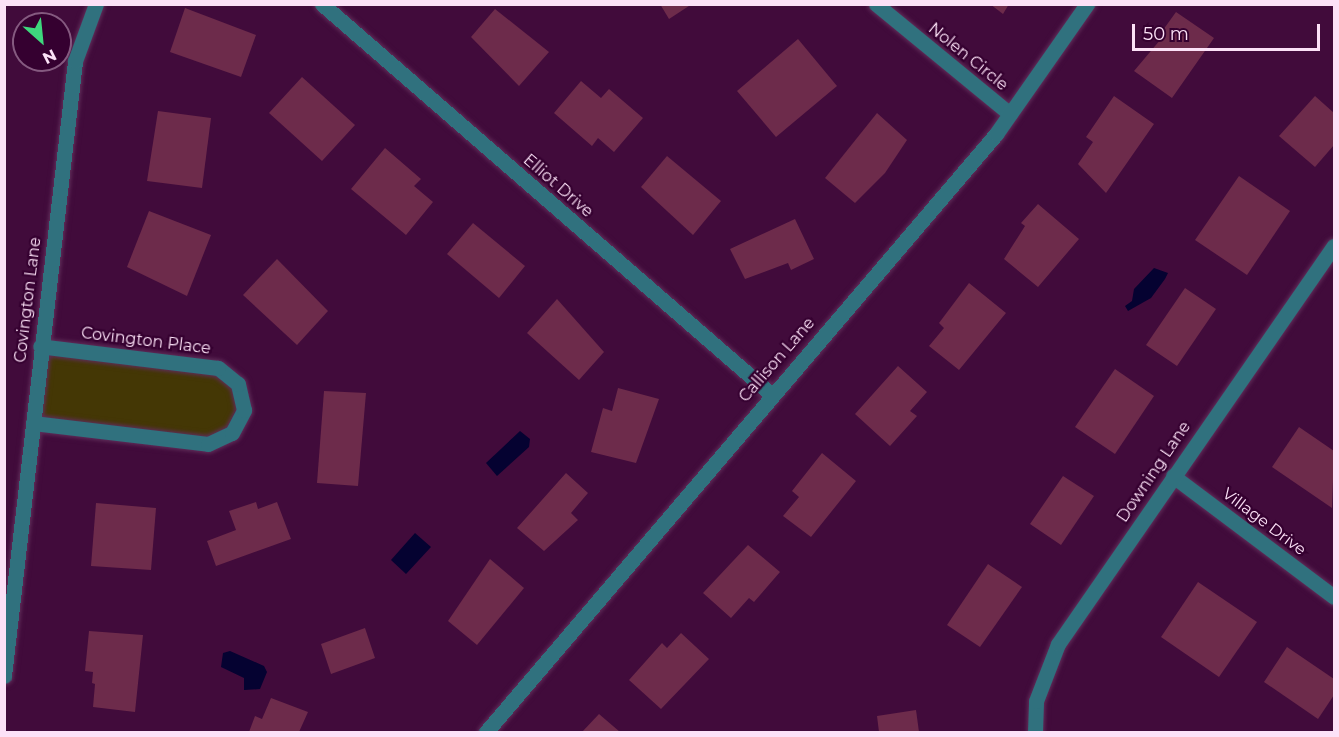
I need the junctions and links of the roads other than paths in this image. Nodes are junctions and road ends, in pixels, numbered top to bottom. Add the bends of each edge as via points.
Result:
1 (96, 4) edge
2 (322, 4) edge
3 (876, 4) edge
4 (1087, 4) edge
5 (1010, 114) junction
6 (1335, 246) edge
7 (40, 346) junction
8 (771, 394) junction
9 (33, 423) junction
10 (1173, 476) junction
11 (1335, 597) edge
12 (4, 676) edge
13 (486, 732) edge
14 (1035, 732) edge

1 - 7 street, Covington Lane via 75,61
2 - 8 street, Elliot Drive
3 - 5 street, Nolen Circle
4 - 5 street, Callison Lane
5 - 8 street, Callison Lane
6 - 10 street, Downing Lane
7 - 9 street, Covington Lane
7 - 9 street, Covington Place via 218,368 238,384 243,410 232,433 208,444
8 - 13 street, Callison Lane
9 - 12 street, Covington Lane
10 - 11 street, Village Drive
10 - 14 street, Downing Lane via 1058,644 1036,701

